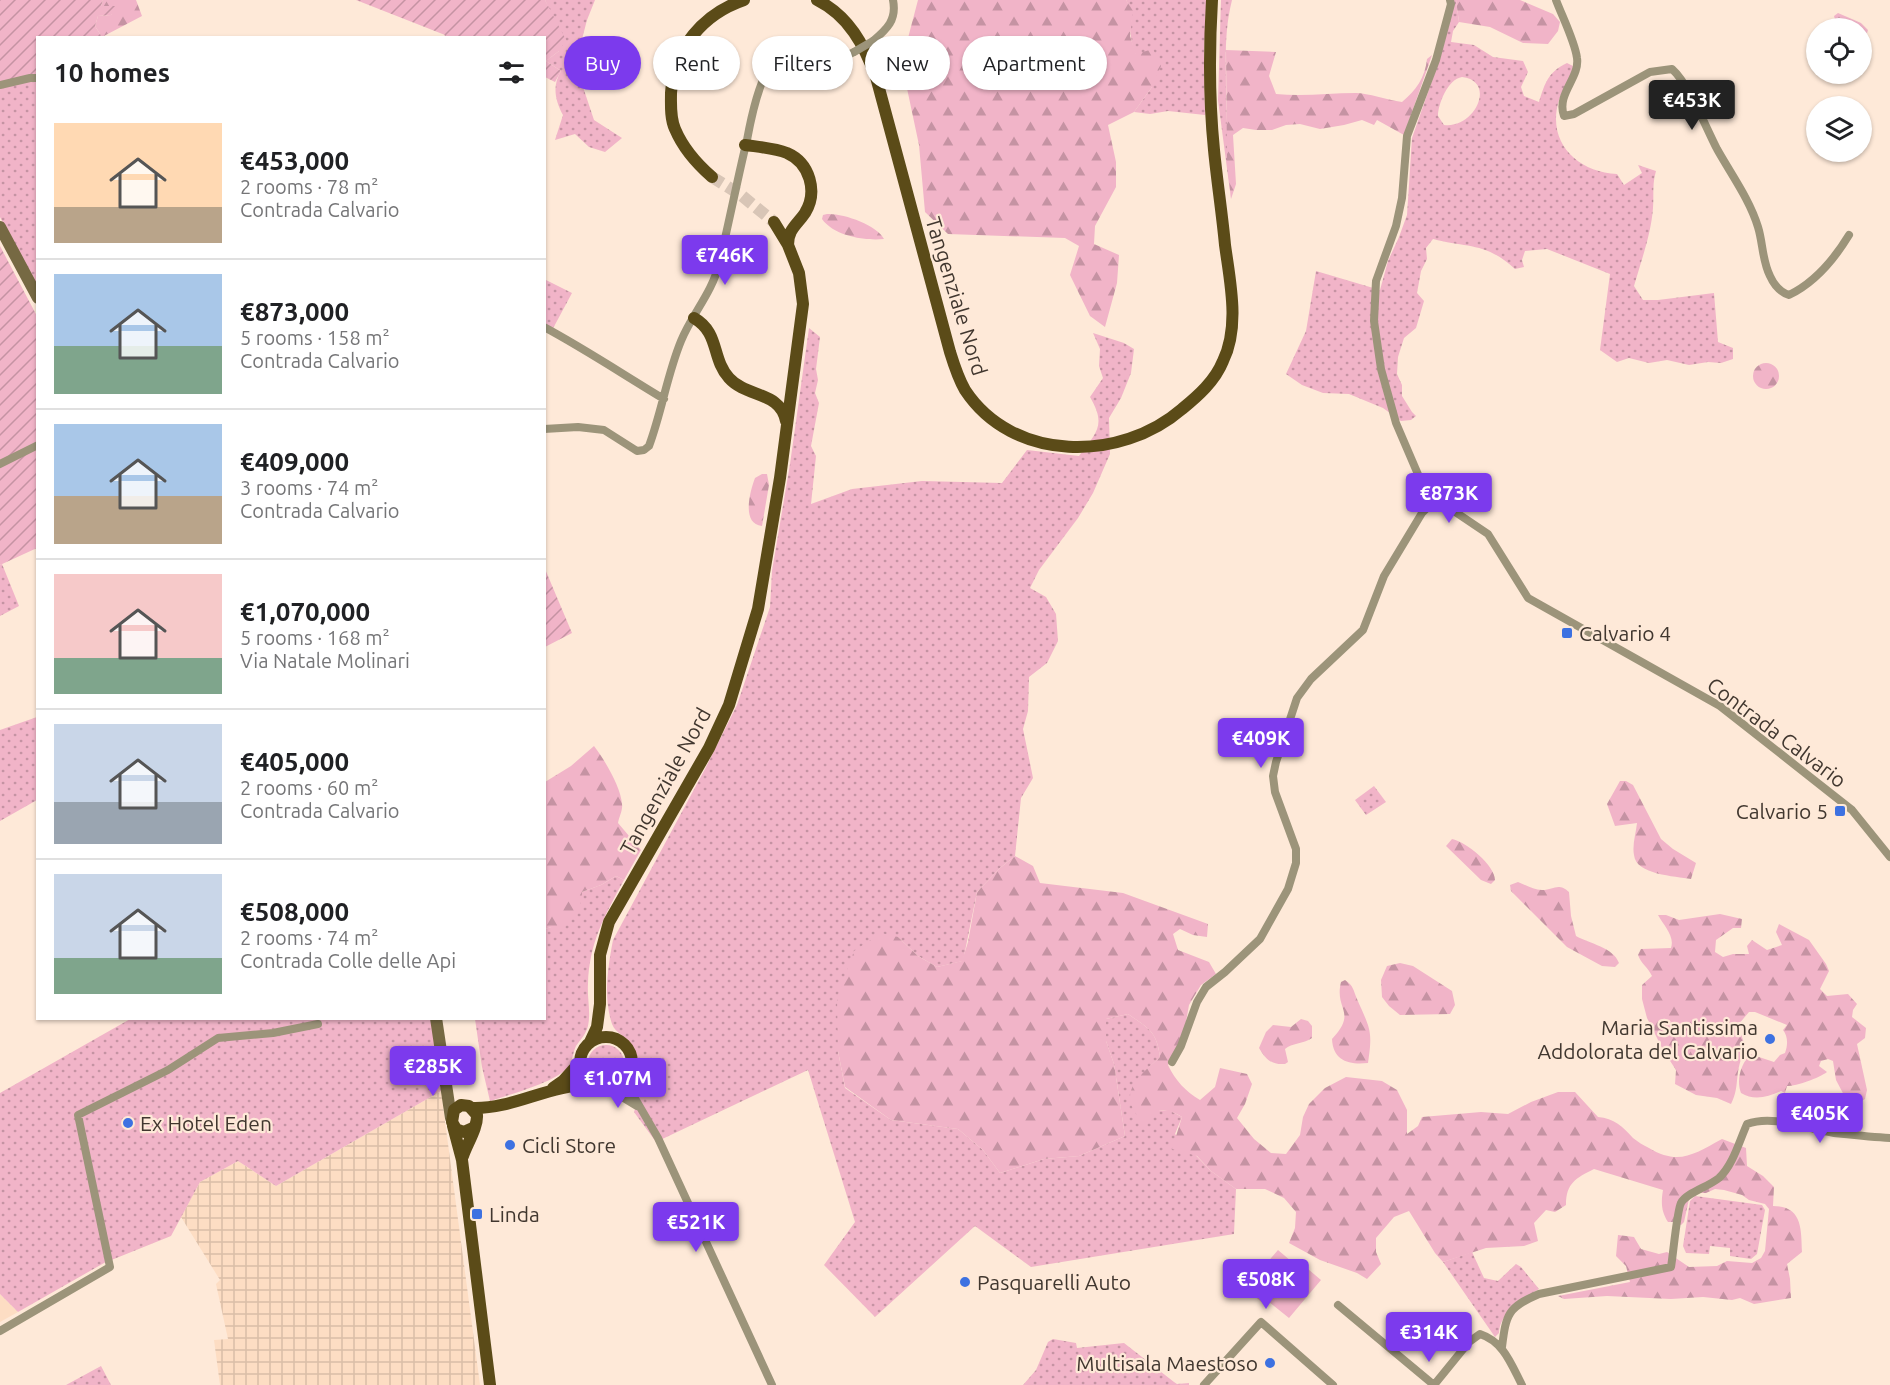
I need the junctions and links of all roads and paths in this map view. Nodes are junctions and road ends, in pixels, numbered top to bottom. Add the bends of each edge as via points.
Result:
1 (744, 0) edge
2 (817, 0) edge
3 (893, 0) edge
4 (1212, 0) edge
5 (1450, 0) edge
6 (1556, 0) edge
7 (36, 78) edge
8 (0, 85) edge
9 (745, 145) junction
10 (712, 177) tunnel mouth
11 (794, 224) junction
12 (0, 227) edge
13 (1849, 235) dead end
14 (788, 245) junction
15 (36, 294) edge
16 (694, 318) junction
17 (546, 328) edge
18 (793, 377) junction
19 (767, 396) junction
20 (664, 399) junction
21 (786, 422) junction
22 (546, 429) edge
23 (36, 446) edge
24 (0, 464) edge
25 (1436, 500) junction
26 (1890, 857) edge
27 (600, 1004) junction
28 (436, 1020) edge
29 (318, 1024) dead end
30 (614, 1038) junction
31 (590, 1042) junction
32 (580, 1062) junction
33 (1172, 1062) dead end
34 (445, 1075) junction
35 (628, 1077) junction
36 (591, 1085) junction
37 (609, 1089) junction
38 (550, 1091) junction
39 (504, 1105) junction
40 (471, 1107) junction
41 (640, 1108) junction
42 (452, 1122) junction
43 (476, 1125) junction
44 (1890, 1138) edge
45 (462, 1160) junction
46 (1338, 1305) dead end
47 (0, 1330) edge
48 (1502, 1347) junction
49 (490, 1385) edge
50 (772, 1385) edge
51 (1204, 1385) edge
52 (1333, 1385) edge
53 (1434, 1385) edge
54 (1522, 1385) edge

1 - 10 main road via 707,20 692,36 678,58 672,80 670,107 674,128 688,152
2 - 4 main road, Tangenziale Nord via 857,34 876,77 950,352 965,390 980,408 1013,432 1056,446 1082,448 1108,446 1141,435 1178,413 1210,383 1230,340 1231,287 1212,126
3 - 9 street, bridge via 892,22 854,52 828,59 792,52 773,62 756,102
5 - 25 street, Contrada Calvario via 1436,60 1407,136 1402,198 1376,281 1374,321 1381,369 1396,423 1420,479
6 - 13 street via 1578,59 1561,109 1564,116 1595,104 1650,72 1672,69 1683,82 1752,211 1762,255 1781,292 1789,295 1801,289 1838,254
7 - 8 street
9 - 11 main road via 787,153 805,168 811,198 805,213
9 - 16 street via 718,266
11 - 14 main road
11 - 14 main road, Tangenziale Nord via 775,223
12 - 15 street
14 - 18 main road, Tangenziale Nord via 799,273 803,303
16 - 19 main road via 708,330 728,377 739,387
16 - 20 street via 670,366
17 - 20 street
18 - 19 main road via 787,389
18 - 21 main road, Tangenziale Nord
19 - 21 main road via 780,407
20 - 22 street via 649,446 644,450 631,448 604,430
21 - 27 main road, Tangenziale Nord via 758,609 729,705 709,748 609,922 600,955
23 - 24 street
25 - 26 street, Contrada Calvario via 1488,534 1528,598 1720,706 1852,810
25 - 33 street via 1422,513 1384,576 1363,630 1311,679 1297,698 1273,776 1296,849 1288,889 1260,939 1206,987
27 - 30 main road, Tangenziale Nord
27 - 31 main road, Tangenziale Nord via 597,1028
28 - 34 street
29 - 47 street via 218,1038 168,1070 78,1115 110,1267
30 - 31 main road
30 - 35 main road via 630,1054
31 - 32 main road
32 - 36 main road via 580,1071
32 - 38 main road
34 - 40 street via 454,1093
34 - 42 street
35 - 37 main road
35 - 41 street
36 - 37 main road
36 - 38 main road
37 - 41 street
38 - 39 main road
39 - 40 main road
39 - 43 main road
40 - 42 main road via 457,1107
40 - 43 main road via 477,1115
41 - 50 street via 658,1138
42 - 43 main road via 464,1132
42 - 45 main road
43 - 45 main road
44 - 48 street via 1833,1133 1771,1121 1747,1124 1727,1168 1679,1204 1671,1267 1539,1294 1520,1303 1508,1316
45 - 49 main road
46 - 53 street
48 - 53 street via 1480,1334
48 - 54 street
51 - 52 street via 1261,1322

